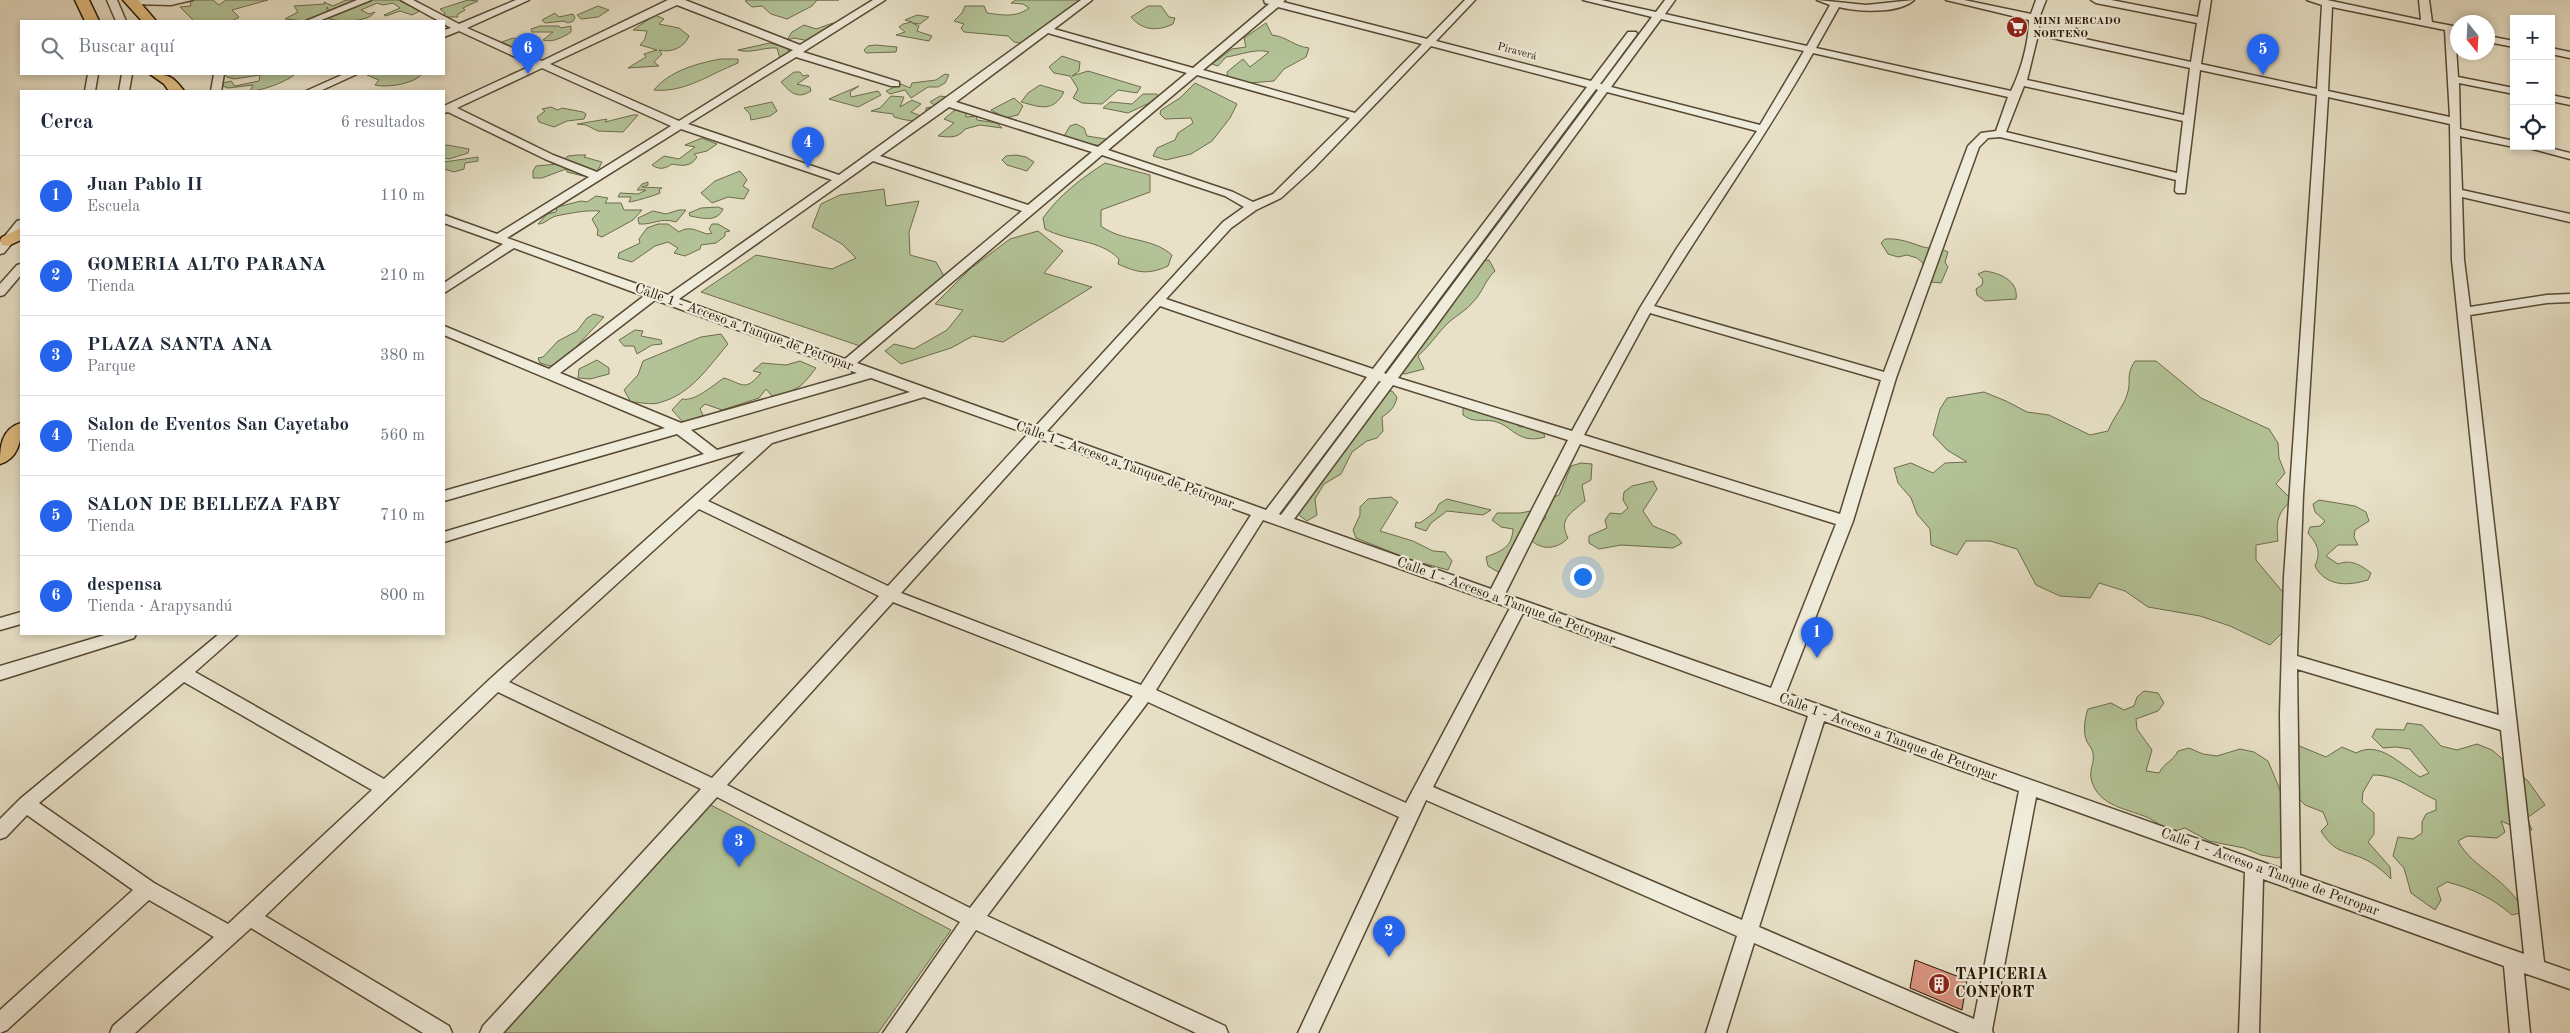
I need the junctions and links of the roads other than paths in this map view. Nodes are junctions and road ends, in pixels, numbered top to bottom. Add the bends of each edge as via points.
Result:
1 (82, 0) edge
2 (112, 0) edge
3 (187, 0) edge
4 (366, 0) edge
5 (406, 0) edge
6 (524, 0) edge
7 (676, 0) edge
8 (880, 0) edge
9 (1087, 0) edge
10 (1264, 0) edge
11 (1470, 0) edge
12 (1588, 0) edge
13 (1657, 0) edge
14 (1670, 0) edge
15 (1822, 0) edge
16 (1909, 0) edge
17 (1951, 0) edge
18 (2041, 0) edge
19 (2096, 0) edge
20 (2206, 0) edge
21 (2312, 0) edge
22 (2424, 0) edge
23 (131, 1) edge
24 (166, 1) edge
25 (1278, 2) edge
26 (2327, 3) junction
27 (2341, 3) edge
28 (1836, 4) junction
29 (1652, 15) junction
30 (2034, 18) junction
31 (92, 20) edge
32 (121, 20) edge
33 (148, 20) edge
34 (314, 20) edge
35 (444, 20) edge
36 (445, 21) edge
37 (2202, 21) junction
38 (2427, 24) junction
39 (459, 28) junction
40 (1047, 30) junction
41 (2450, 30) edge
42 (2034, 32) junction
43 (445, 34) edge
44 (2495, 38) edge
45 (2510, 41) edge
46 (1431, 42) junction
47 (2555, 50) edge
48 (798, 51) junction
49 (1810, 51) junction
50 (2570, 53) edge
51 (2453, 60) edge
52 (543, 63) junction
53 (2195, 67) junction
54 (1195, 72) junction
55 (93, 75) edge
56 (127, 75) edge
57 (158, 75) edge
58 (182, 75) edge
59 (219, 75) edge
60 (350, 75) edge
61 (2453, 79) junction
62 (2021, 82) junction
63 (895, 84) dead end
64 (1598, 87) junction
65 (2510, 89) edge
66 (90, 90) edge
67 (124, 90) edge
68 (175, 90) edge
69 (185, 90) edge
70 (216, 90) edge
71 (313, 90) edge
72 (2323, 94) junction
73 (2014, 95) junction
74 (2555, 99) edge
75 (2570, 102) edge
76 (948, 103) junction
77 (446, 109) edge
78 (1357, 117) junction
79 (2189, 119) junction
80 (680, 125) junction
81 (2455, 126) junction
82 (1763, 129) junction
83 (2000, 134) junction
84 (2510, 143) edge
85 (2544, 150) edge
86 (1100, 151) junction
87 (2570, 156) edge
88 (872, 157) junction
89 (596, 176) junction
90 (2183, 178) junction
91 (841, 179) junction
92 (2181, 191) dead end
93 (2456, 192) junction
94 (1516, 198) junction
95 (1252, 207) junction
96 (1030, 210) junction
97 (2570, 218) edge
98 (445, 219) edge
99 (20, 226) edge
100 (497, 239) junction
101 (10, 242) edge
102 (512, 244) junction
103 (20, 269) edge
104 (445, 288) edge
105 (0, 292) edge
106 (654, 294) junction
107 (2556, 298) junction
108 (2570, 298) edge
109 (670, 300) junction
110 (1158, 301) junction
111 (2570, 306) edge
112 (1646, 308) junction
113 (2463, 312) junction
114 (445, 330) edge
115 (847, 364) junction
116 (872, 373) junction
117 (551, 374) junction
118 (1375, 375) junction
119 (1889, 378) junction
120 (1390, 379) junction
121 (925, 392) junction
122 (679, 428) junction
123 (20, 431) edge
124 (1038, 433) junction
125 (769, 438) junction
126 (1577, 439) junction
127 (716, 454) junction
128 (0, 457) edge
129 (445, 496) edge
130 (699, 503) junction
131 (1271, 517) junction
132 (1845, 521) junction
133 (445, 537) edge
134 (891, 595) junction
135 (1495, 597) junction
136 (1519, 606) junction
137 (20, 618) edge
138 (0, 624) edge
139 (125, 635) edge
140 (229, 635) edge
141 (2289, 660) junction
142 (0, 673) edge
143 (182, 673) junction
144 (496, 684) junction
145 (1145, 693) junction
146 (1776, 697) junction
147 (1818, 712) junction
148 (2508, 725) junction
149 (714, 787) junction
150 (2029, 787) junction
151 (387, 789) junction
152 (1422, 790) junction
153 (26, 804) junction
154 (1410, 813) junction
155 (0, 831) edge
156 (2254, 867) junction
157 (2291, 880) junction
158 (147, 889) junction
159 (250, 917) junction
160 (973, 919) junction
161 (1748, 933) junction
162 (230, 935) junction
163 (2513, 959) junction
164 (2535, 967) junction
165 (2570, 980) edge
166 (0, 1023) edge
167 (120, 1033) edge
168 (442, 1033) edge
169 (490, 1033) edge
170 (893, 1033) edge
171 (1218, 1033) edge
172 (1308, 1033) edge
173 (1716, 1033) edge
174 (1981, 1033) edge
175 (2249, 1033) edge
176 (2520, 1033) edge

1 - 31 highway
2 - 32 street
3 - 24 street
4 - 34 street
5 - 35 street
6 - 39 street
7 - 48 street
7 - 52 street
8 - 48 street
9 - 40 street
10 - 25 street, Piraverá
11 - 46 street
12 - 29 street
13 - 29 street
14 - 29 street
15 - 28 street
16 - 28 street via 1896,6 1878,8
17 - 30 street
18 - 30 street
19 - 37 street
20 - 37 street
21 - 26 street
22 - 38 street
23 - 24 street
23 - 33 highway
25 - 46 street, Piraverá
25 - 54 street
26 - 27 street
26 - 72 street
27 - 38 street
28 - 49 street
29 - 49 street
29 - 64 street
30 - 42 street
36 - 39 street
37 - 53 street
38 - 41 street
39 - 43 street
39 - 52 street
40 - 54 street
40 - 76 street
42 - 53 street
42 - 62 street
44 - 45 street
46 - 64 street, Piraverá
46 - 78 street
47 - 50 street
48 - 63 street
48 - 80 street
49 - 73 street
49 - 82 street
51 - 61 street
52 - 77 street
52 - 80 street
53 - 72 street
53 - 79 street
54 - 78 street
54 - 86 street
55 - 66 street
56 - 67 street
57 - 68 highway
58 - 69 highway
59 - 70 street
60 - 71 street
61 - 65 street
61 - 81 street
62 - 73 street
62 - 79 street
64 - 82 street, Piraverá
64 - 94 street
72 - 81 street
72 - 141 street via 2297,474
73 - 83 street
74 - 75 street
76 - 86 street
76 - 88 street
77 - 89 street
78 - 95 street via 1277,196
79 - 90 street
80 - 89 street
80 - 91 street
81 - 84 street
81 - 93 street
82 - 112 street
83 - 90 street
83 - 119 street via 1985,135 1974,146
85 - 87 street
86 - 95 street via 1230,194
86 - 96 street
88 - 91 street
88 - 96 street
89 - 100 street
90 - 92 street
91 - 109 street
93 - 97 street
93 - 113 street
94 - 118 street
94 - 120 street
95 - 110 street via 1227,225
96 - 115 street
98 - 100 street, Calle 1 - Acceso a Tanque de Petropar
99 - 101 street
100 - 102 street, Calle 1 - Acceso a Tanque de Petropar
102 - 104 street
102 - 106 street, Calle 1 - Acceso a Tanque de Petropar
103 - 105 street
106 - 109 street, Calle 1 - Acceso a Tanque de Petropar
106 - 117 street
107 - 108 street
107 - 111 street
107 - 113 street
109 - 115 street, Calle 1 - Acceso a Tanque de Petropar
110 - 118 street
110 - 124 street
112 - 119 street
112 - 126 street
113 - 148 street
114 - 117 street
115 - 116 street, Calle 1 - Acceso a Tanque de Petropar
116 - 121 street, Calle 1 - Acceso a Tanque de Petropar
116 - 122 street
117 - 122 street
118 - 120 street
118 - 131 street
119 - 132 street
120 - 126 street
120 - 131 street
121 - 124 street, Calle 1 - Acceso a Tanque de Petropar
121 - 125 street
122 - 127 street
122 - 129 street
123 - 128 highway
124 - 131 street, Calle 1 - Acceso a Tanque de Petropar
124 - 134 street
125 - 127 street
125 - 130 street
126 - 132 street
126 - 135 street
127 - 133 street
130 - 134 street
130 - 144 street
131 - 135 street, Calle 1 - Acceso a Tanque de Petropar
131 - 145 street
132 - 146 street
134 - 145 street
134 - 149 street
135 - 136 street, Calle 1 - Acceso a Tanque de Petropar
136 - 146 street, Calle 1 - Acceso a Tanque de Petropar
136 - 152 street
137 - 138 street
139 - 142 street
140 - 143 street
141 - 148 street
141 - 157 street
143 - 151 street
143 - 153 street
144 - 149 street
144 - 151 street
145 - 154 street
145 - 160 street
146 - 147 street, Calle 1 - Acceso a Tanque de Petropar
147 - 150 street, Calle 1 - Acceso a Tanque de Petropar
147 - 161 street
148 - 164 street
149 - 160 street
149 - 169 street
150 - 156 street, Calle 1 - Acceso a Tanque de Petropar
150 - 174 street
151 - 159 street
152 - 154 street
152 - 161 street
153 - 155 street
153 - 158 street
154 - 172 street
156 - 157 street, Calle 1 - Acceso a Tanque de Petropar
156 - 175 street
157 - 163 street, Calle 1 - Acceso a Tanque de Petropar
158 - 162 street
158 - 166 street
159 - 162 street
159 - 168 street
160 - 170 street
160 - 171 street
161 - 173 street
161 - 174 street
162 - 167 street
163 - 164 street, Calle 1 - Acceso a Tanque de Petropar
163 - 176 street
164 - 165 street, Calle 1 - Acceso a Tanque de Petropar

